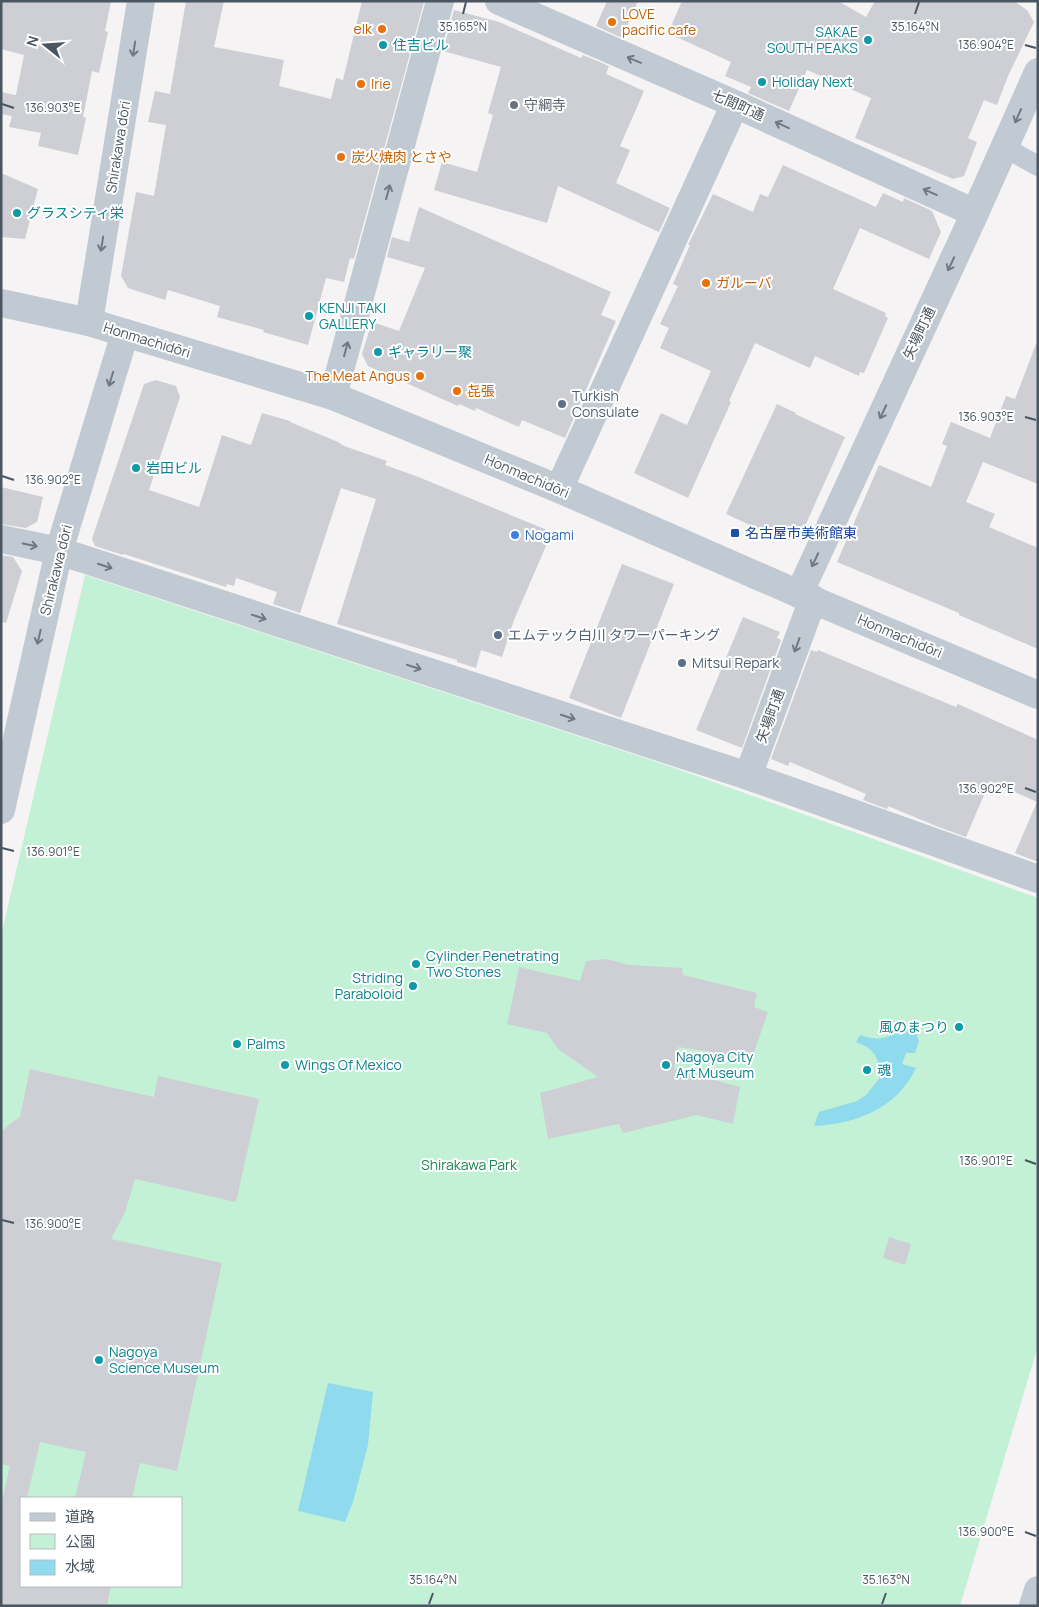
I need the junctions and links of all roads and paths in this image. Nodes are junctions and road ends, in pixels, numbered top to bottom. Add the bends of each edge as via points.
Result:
1 (141, 1) edge
2 (440, 1) edge
3 (500, 1) edge
4 (1038, 72) edge
5 (735, 104) junction
6 (1004, 147) junction
7 (1038, 166) edge
8 (975, 212) junction
9 (1, 303) edge
10 (89, 322) junction
11 (125, 333) junction
12 (333, 396) junction
13 (559, 489) junction
14 (1, 539) edge
15 (58, 551) junction
16 (806, 596) junction
17 (1038, 694) edge
18 (9, 736) edge
19 (748, 776) junction
20 (1, 810) edge
21 (1038, 879) edge
22 (1038, 1590) edge
23 (1033, 1606) edge

1 -> 10 street, Shirakawa dōri
12 -> 2 street
5 -> 3 street, 七間町通
4 -> 6 street, 矢場町通
8 -> 5 street, 七間町通
5 - 13 street
6 - 7 street
6 - 8 street, 矢場町通
8 -> 16 street, 矢場町通
9 - 10 street, Honmachidōri
10 - 11 street, Honmachidōri
11 - 12 street, Honmachidōri
11 -> 15 street, Shirakawa dōri
12 - 13 street, Honmachidōri
13 - 16 street, Honmachidōri
14 -> 15 street
15 -> 18 street, Shirakawa dōri
15 -> 19 street
16 - 17 street, Honmachidōri
16 -> 19 street, 矢場町通
18 - 20 street, Shirakawa dōri
19 - 21 street
22 - 23 street

